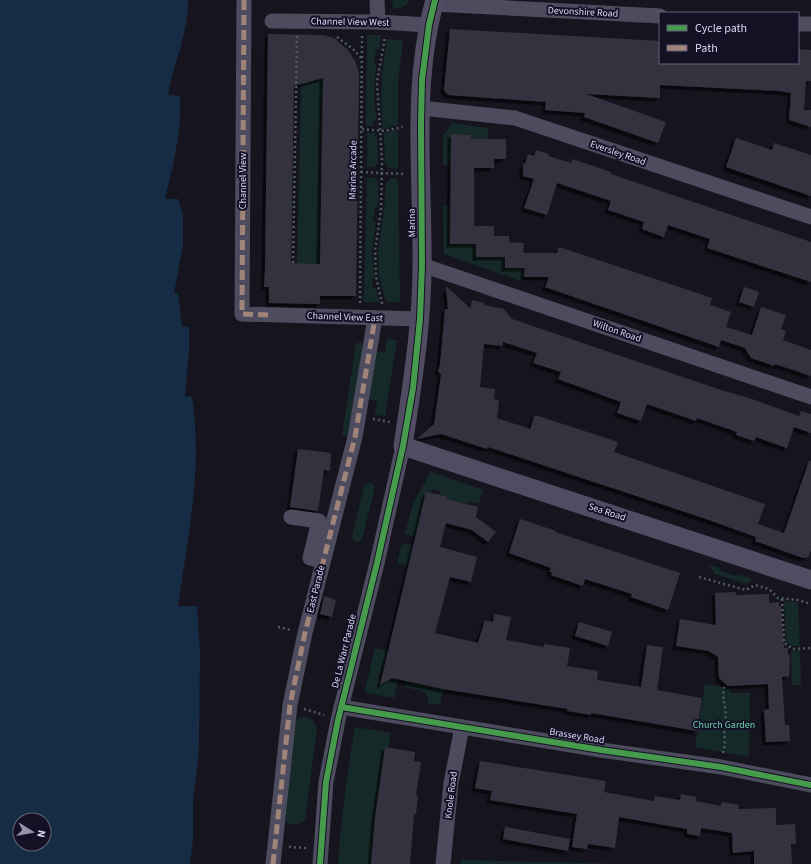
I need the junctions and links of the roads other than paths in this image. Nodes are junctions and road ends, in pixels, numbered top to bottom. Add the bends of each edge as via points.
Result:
1 (244, 0) edge
2 (377, 0) edge
3 (434, 2) edge
4 (659, 16) edge
5 (272, 21) dead end
6 (378, 22) junction
7 (799, 24) edge
8 (811, 24) edge
9 (429, 25) junction
10 (421, 115) junction
11 (811, 217) edge
12 (422, 265) junction
13 (270, 315) joint
14 (375, 318) junction
15 (420, 319) junction
16 (811, 397) edge
17 (403, 446) junction
18 (291, 517) dead end
19 (323, 561) junction
20 (811, 580) edge
21 (339, 714) junction
22 (462, 727) junction
23 (811, 785) edge
24 (273, 864) edge
25 (320, 864) edge
26 (443, 864) edge

1 - 13 street, Channel View via 242,314
2 - 6 street
3 - 4 street, Devonshire Road
3 - 9 main road, Marina
5 - 6 street, Channel View West
6 - 9 street, Channel View West
7 - 8 street
9 - 10 main road, Marina via 422,80
10 - 11 street, Eversley Road via 515,118
10 - 12 main road, Marina
12 - 15 main road, Marina
12 - 16 street, Wilton Road
13 - 14 street, Channel View East
14 - 15 street, Channel View East
14 - 19 street, East Parade via 355,437
15 - 17 main road, Marina via 413,388
17 - 20 main road, Sea Road
17 - 21 street, De La Warr Parade
18 - 19 street via 319,521 310,558
19 - 24 street, East Parade via 290,704
21 - 22 street, Brassey Road
21 - 25 street, De La Warr Parade via 326,782
22 - 23 street, Brassey Road via 721,768
22 - 26 street, Knole Road via 451,783

